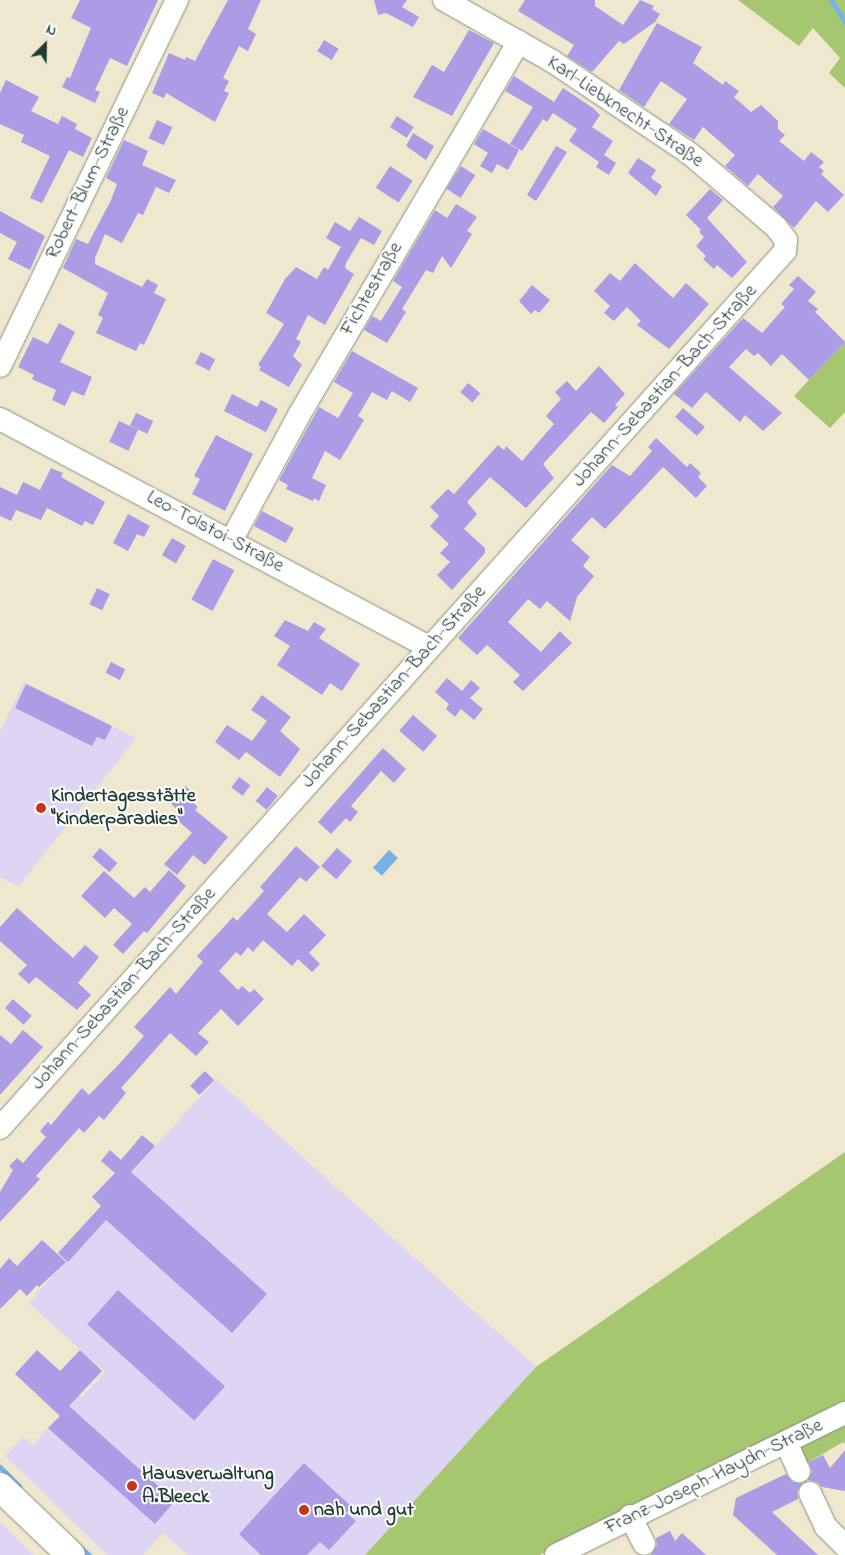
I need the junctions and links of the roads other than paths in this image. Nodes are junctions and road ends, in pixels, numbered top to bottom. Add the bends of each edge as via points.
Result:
1 (177, 0) edge
2 (444, 0) edge
3 (519, 42) junction
4 (787, 245) joint
5 (0, 366) edge
6 (0, 419) edge
7 (231, 541) junction
8 (429, 648) junction
9 (0, 1128) edge
10 (845, 1413) edge
11 (786, 1442) junction
12 (800, 1471) dead end
13 (0, 1487) edge
14 (810, 1493) dead end
15 (630, 1516) junction
16 (644, 1544) dead end
17 (845, 1546) edge
18 (71, 1555) edge
19 (556, 1555) edge

1 - 5 street, Robert-Blum-Straße
2 - 3 street, Karl-Liebknecht-Straße
3 - 4 street, Karl-Liebknecht-Straße via 689,153 776,227
3 - 7 street, Fichtestraße via 299,415
4 - 8 street, Johann-Sebastian-Bach-Straße via 776,263
6 - 7 street, Leo-Tolstoi-Straße
7 - 8 street, Leo-Tolstoi-Straße
8 - 9 street, Johann-Sebastian-Bach-Straße
10 - 11 street, Franz-Joseph-Haydn-Straße
11 - 12 street
11 - 15 street, Franz-Joseph-Haydn-Straße
13 - 18 main road
14 - 17 street via 826,1527
15 - 16 street
15 - 19 street, Franz-Joseph-Haydn-Straße

